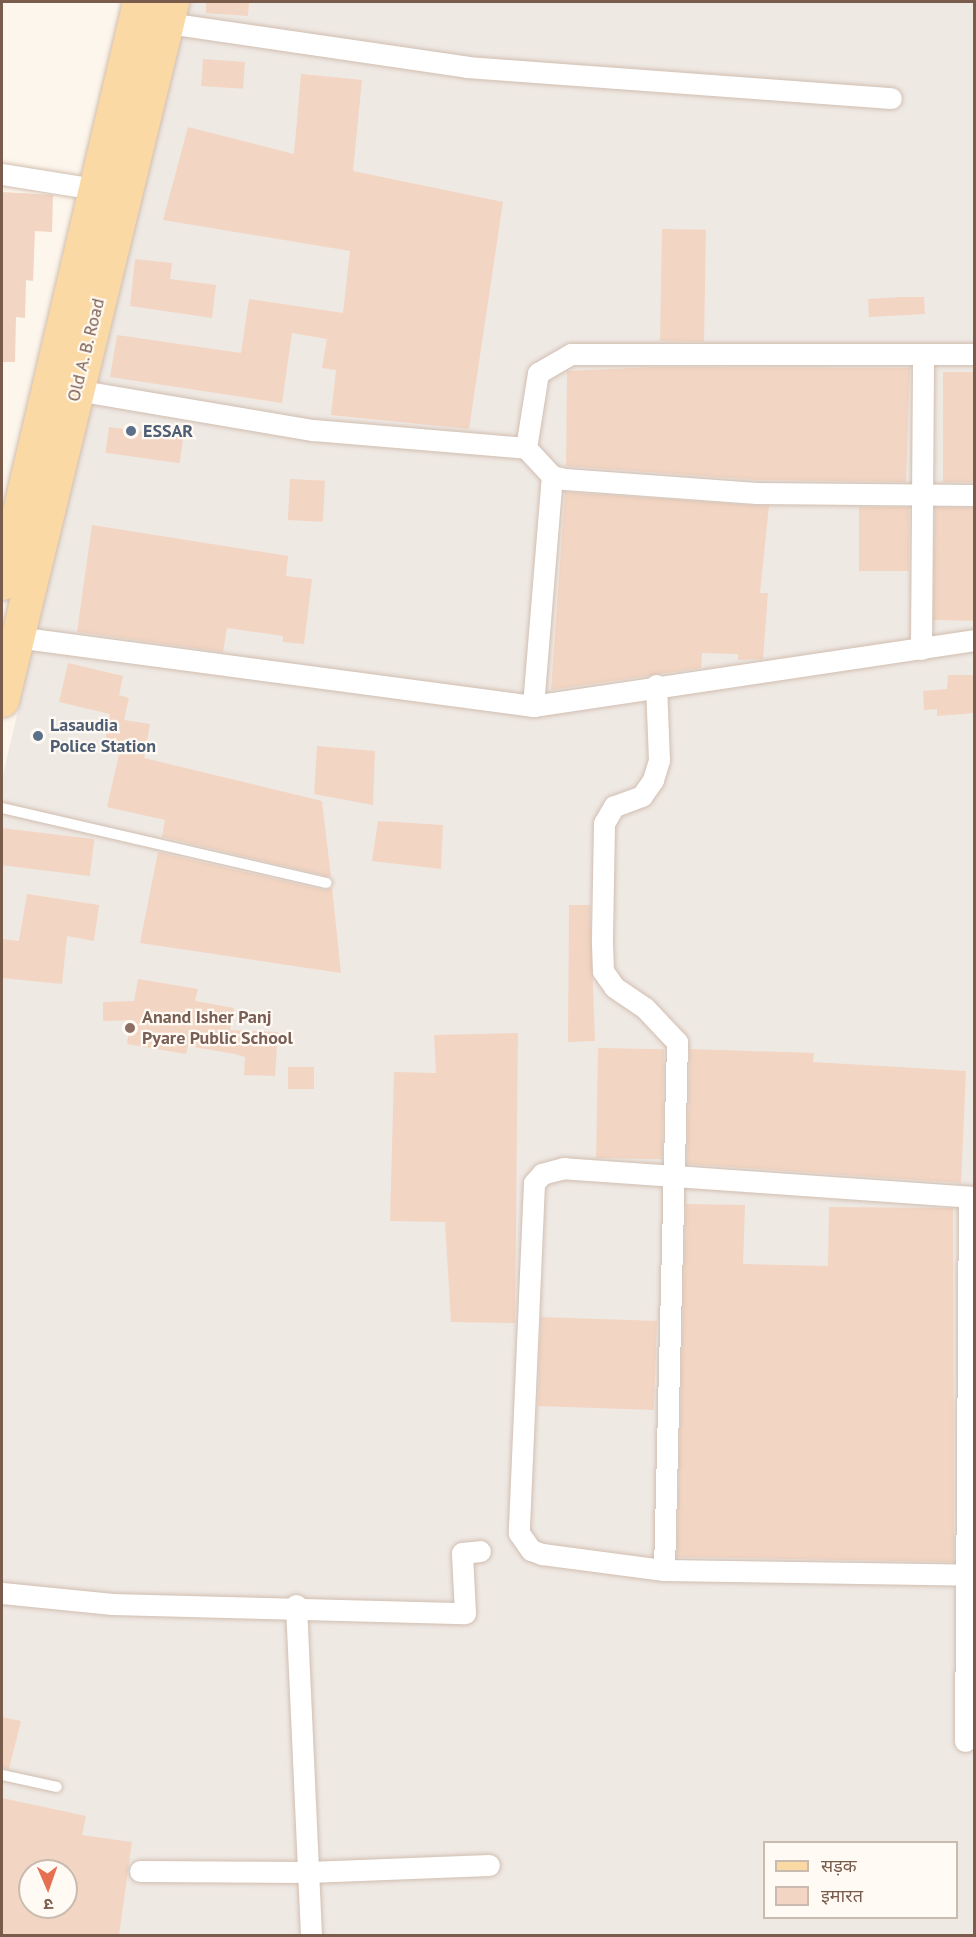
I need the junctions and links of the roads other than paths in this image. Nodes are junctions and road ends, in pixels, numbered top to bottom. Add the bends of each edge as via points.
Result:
1 (140, 2) edge
2 (169, 12) edge
3 (891, 98) dead end
4 (2, 174) edge
5 (95, 189) junction
6 (923, 354) junction
7 (975, 354) edge
8 (76, 390) junction
9 (526, 448) junction
10 (552, 476) junction
11 (923, 494) junction
12 (975, 495) edge
13 (2, 583) edge
14 (16, 637) junction
15 (975, 640) edge
16 (921, 649) junction
17 (656, 685) junction
18 (2, 700) edge
19 (533, 706) junction
20 (2, 808) edge
21 (326, 884) dead end
22 (673, 1179) junction
23 (972, 1197) edge
24 (480, 1551) dead end
25 (664, 1570) junction
26 (970, 1575) edge
27 (2, 1593) edge
28 (296, 1605) junction
29 (965, 1741) dead end
30 (2, 1774) edge
31 (57, 1787) dead end
32 (489, 1865) dead end
33 (141, 1871) dead end
34 (308, 1872) junction
35 (311, 1935) edge

1 - 5 main road, Old A. B. Road
2 - 3 street via 467,67
2 - 8 main road, Old A. B. Road
4 - 5 street
5 - 13 main road, Old A. B. Road
6 - 7 street
6 - 9 street via 571,354 538,373
6 - 11 street
8 - 9 street via 313,430
8 - 14 main road, Old A. B. Road
9 - 10 street
10 - 11 street via 756,493
10 - 19 street
11 - 12 street
11 - 16 street
14 - 18 main road, Old A. B. Road
14 - 19 street
15 - 16 street
16 - 17 street
17 - 19 street
17 - 22 street via 659,760 653,780 642,796 614,806 604,824 602,943 603,971 614,987 645,1008 677,1042
20 - 21 lane
22 - 23 street
22 - 25 street
22 - 25 street via 564,1168 542,1174 534,1183 519,1533 531,1550 542,1554
23 - 26 street
24 - 28 street via 462,1553 465,1613
25 - 26 street
26 - 29 street
27 - 28 street via 112,1604
28 - 34 street
30 - 31 lane
32 - 34 street
33 - 34 street
34 - 35 street

